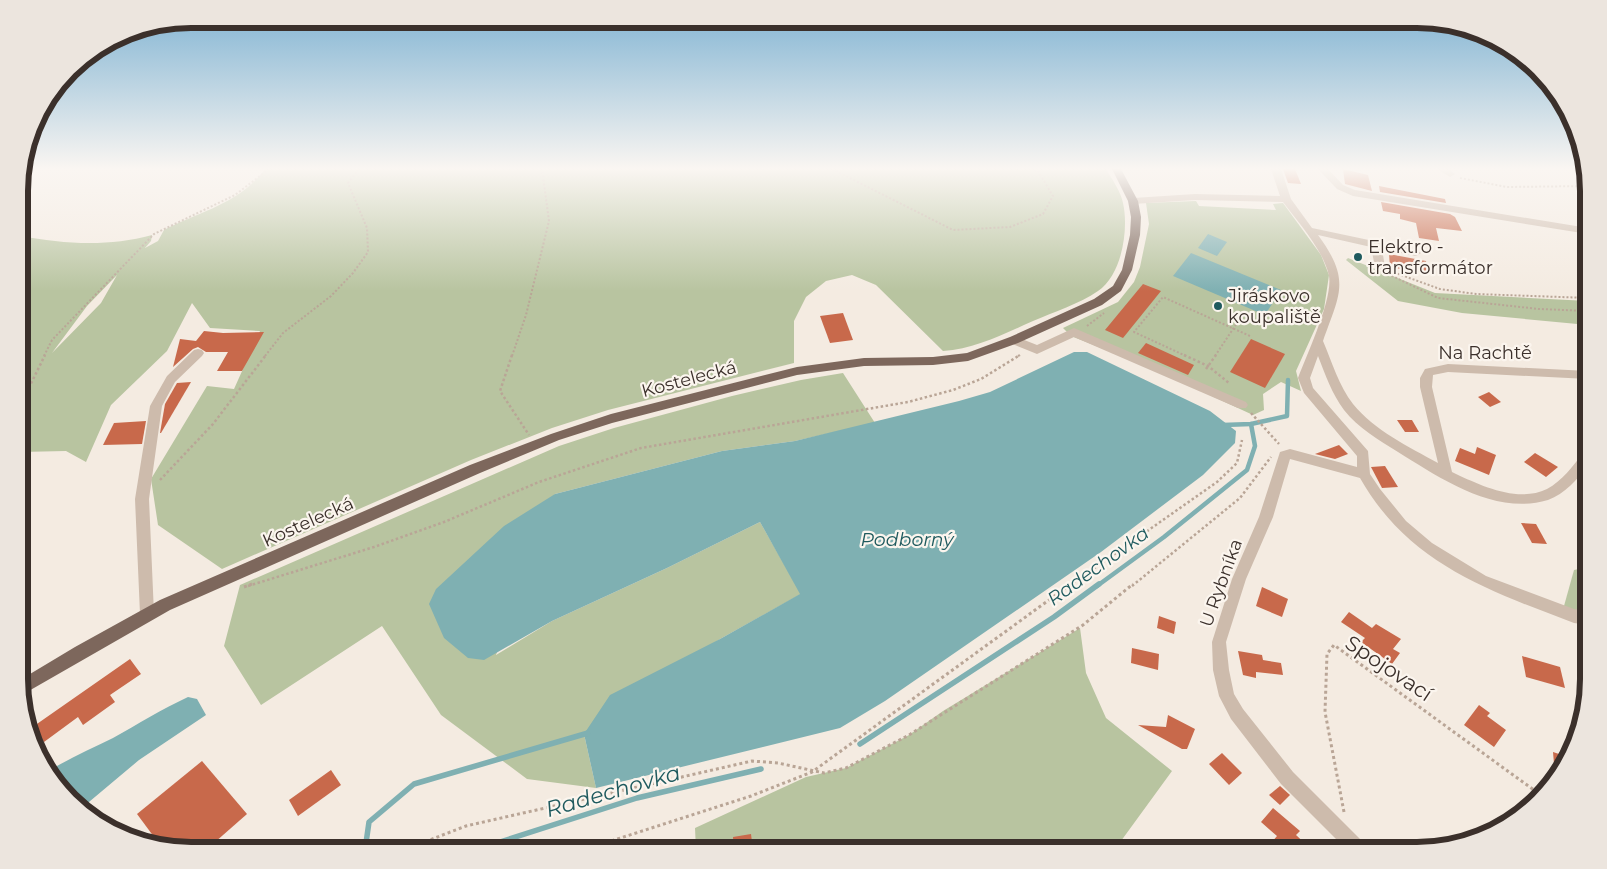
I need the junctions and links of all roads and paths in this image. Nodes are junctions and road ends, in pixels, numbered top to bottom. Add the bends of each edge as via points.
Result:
1 (205, 210) edge
2 (360, 210) edge
3 (547, 210) edge
4 (912, 210) edge
5 (1045, 210) edge
6 (1135, 210) edge
7 (1294, 210) edge
8 (1454, 210) edge
9 (1309, 230) junction
10 (1580, 230) edge
11 (1376, 245) junction
12 (1416, 253) dead end
13 (1380, 267) junction
14 (1580, 298) edge
15 (1111, 307) dead end
16 (1580, 311) edge
17 (1243, 314) dead end
18 (1233, 328) junction
19 (1074, 332) junction
20 (1250, 336) dead end
21 (1014, 340) junction
22 (1317, 341) junction
23 (1033, 348) junction
24 (198, 353) dead end
25 (1207, 367) junction
26 (1580, 374) edge
27 (1229, 383) dead end
28 (28, 390) edge
29 (1242, 405) joint
30 (1271, 437) dead end
31 (1242, 440) dead end
32 (536, 444) junction
33 (1285, 456) junction
34 (1580, 465) edge
35 (1364, 474) junction
36 (1447, 476) junction
37 (142, 499) junction
38 (237, 589) dead end
39 (147, 614) junction
40 (1580, 617) edge
41 (28, 684) edge
42 (812, 772) junction
43 (1535, 790) edge
44 (1348, 838) junction
45 (1351, 841) edge
46 (425, 842) edge
47 (609, 842) edge

1 - 28 path via 154,234 52,340
2 - 37 path via 368,228 368,252 353,274 331,296 282,333 213,424
3 - 32 path via 549,221 526,315 500,390
4 - 5 path via 953,230 1010,227 1043,214
6 - 21 main road, Kostelecká via 1132,254 1117,288 1098,302
7 - 9 street
8 - 10 street
9 - 11 street
9 - 22 street via 1322,248 1334,275 1335,291
11 - 12 street
11 - 13 street
13 - 14 path via 1440,289 1476,294
13 - 16 path via 1376,269 1438,298 1539,310
15 - 19 path via 1086,327
17 - 18 path
18 - 20 path
18 - 25 path
18 - 25 path via 1163,297 1134,332
19 - 23 street via 1037,350
19 - 29 street
21 - 23 street
21 - 32 main road, Kostelecká via 957,359 864,362 797,371 611,419
22 - 35 street via 1304,378 1308,390 1363,455
22 - 36 street via 1348,405 1358,417
23 - 38 path via 981,379 908,402 641,448 539,482 374,547
24 - 37 street via 171,379 156,406
25 - 27 path
26 - 36 street, Na Rachtě via 1448,368 1429,372 1426,387
29 - 30 path
31 - 42 path via 1237,463 1217,482
32 - 39 main road, Kostelecká
33 - 35 street via 1290,454
33 - 42 path via 1269,457 1240,498 1083,625 909,735 846,768
33 - 44 street, U Rybníka via 1219,642 1221,670 1227,696 1237,714 1288,778
34 - 36 street via 1557,489 1530,498 1485,492
35 - 40 street via 1401,525 1427,547 1481,580
37 - 39 street
39 - 41 main road, Kostelecká
42 - 46 path via 752,761 466,826
42 - 47 path via 751,796
43 - 44 path, Spojovací via 1334,645 1327,654 1325,712
44 - 45 street, U Rybníka

